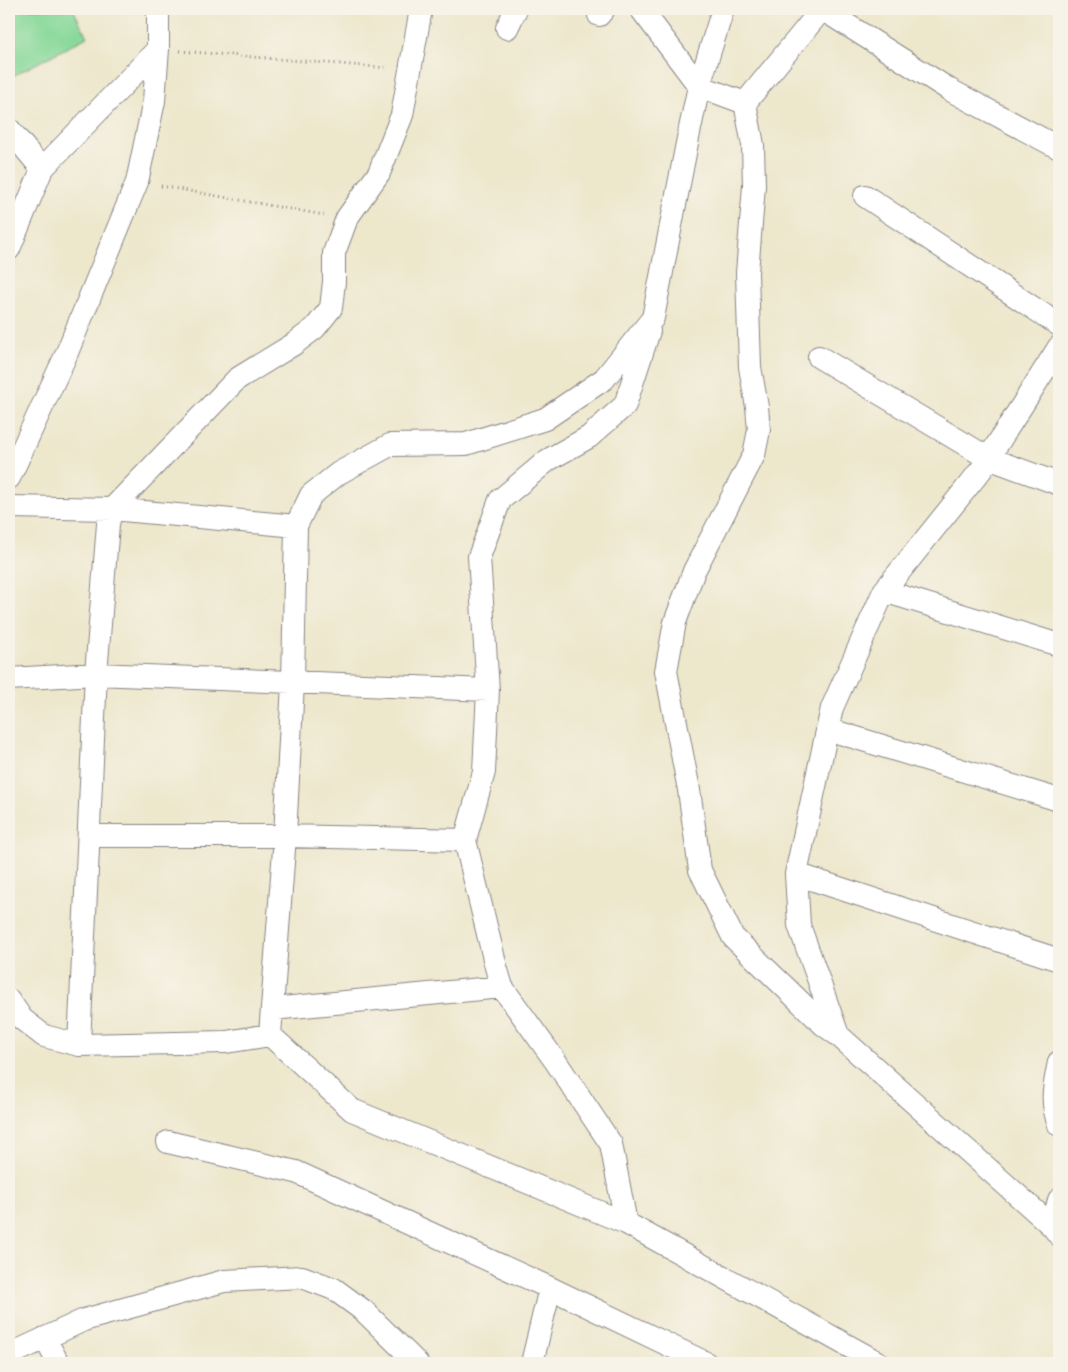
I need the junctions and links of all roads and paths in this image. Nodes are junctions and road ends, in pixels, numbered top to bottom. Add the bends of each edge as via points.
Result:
1 (158, 9) edge
2 (420, 9) edge
3 (641, 9) edge
4 (723, 9) edge
5 (822, 9) edge
6 (158, 49) junction
7 (411, 70) junction
8 (700, 86) junction
9 (745, 103) junction
10 (9, 129) edge
11 (1059, 148) edge
12 (42, 169) junction
13 (137, 182) junction
14 (865, 196) dead end
15 (347, 218) junction
16 (9, 249) edge
17 (653, 318) junction
18 (1059, 325) edge
19 (1059, 347) edge
20 (819, 357) dead end
21 (988, 458) junction
22 (9, 478) edge
23 (1059, 484) edge
24 (9, 507) edge
25 (112, 509) junction
26 (296, 526) junction
27 (884, 591) junction
28 (1059, 646) edge
29 (96, 674) junction
30 (9, 679) edge
31 (293, 683) junction
32 (488, 690) junction
33 (827, 729) junction
34 (1059, 800) edge
35 (88, 836) junction
36 (285, 836) junction
37 (465, 840) junction
38 (796, 874) junction
39 (1059, 960) edge
40 (502, 987) junction
41 (9, 1000) edge
42 (272, 1009) junction
43 (270, 1035) junction
44 (838, 1035) junction
45 (79, 1045) junction
46 (1059, 1062) edge
47 (1059, 1125) edge
48 (168, 1142) dead end
49 (1059, 1200) edge
50 (626, 1223) junction
51 (1056, 1230) edge
52 (550, 1288) junction
53 (45, 1338) junction
54 (9, 1355) edge
55 (58, 1363) edge
56 (417, 1363) edge
57 (532, 1363) edge
58 (706, 1363) edge
59 (879, 1363) edge

1 - 6 street
2 - 7 street
3 - 8 street
4 - 8 street
5 - 9 street
5 - 11 street via 950,90
6 - 7 path
6 - 12 street
6 - 13 street via 154,101
7 - 15 street via 402,115 380,173
8 - 9 street
8 - 17 street
9 - 44 street via 753,145 754,186 747,273 750,367 759,430 754,455 694,571 675,622 666,671 689,790 700,870 733,937
10 - 12 street
12 - 16 street
13 - 15 path
13 - 22 street via 66,355
14 - 18 street
15 - 25 street via 334,254 331,308 315,328 237,379
17 - 26 street via 604,379 545,419 466,444 390,445 339,473 311,495
17 - 32 street via 625,405 589,436 548,460 500,500 478,557
19 - 21 street
20 - 21 street
21 - 23 street
21 - 27 street
24 - 25 street
25 - 26 street
25 - 29 street via 108,524
26 - 31 street
27 - 28 street
27 - 33 street via 832,708
29 - 30 street
29 - 31 street
29 - 35 street
31 - 32 street
31 - 36 street
32 - 37 street via 484,772
33 - 34 street
33 - 38 street
35 - 36 street
35 - 45 street
36 - 37 street
36 - 42 street
37 - 40 street
38 - 39 street
38 - 44 street via 800,925
40 - 42 street
40 - 50 street via 611,1144
41 - 45 street via 22,1019 44,1036
42 - 43 street
43 - 45 street via 226,1042
43 - 50 street via 352,1110
44 - 51 street
46 - 47 street via 1052,1093
48 - 52 street via 296,1172
49 - 51 street
50 - 59 street
52 - 57 street
52 - 58 street
53 - 54 street
53 - 55 street
53 - 56 street via 84,1320 224,1281 302,1277 334,1289 364,1311

